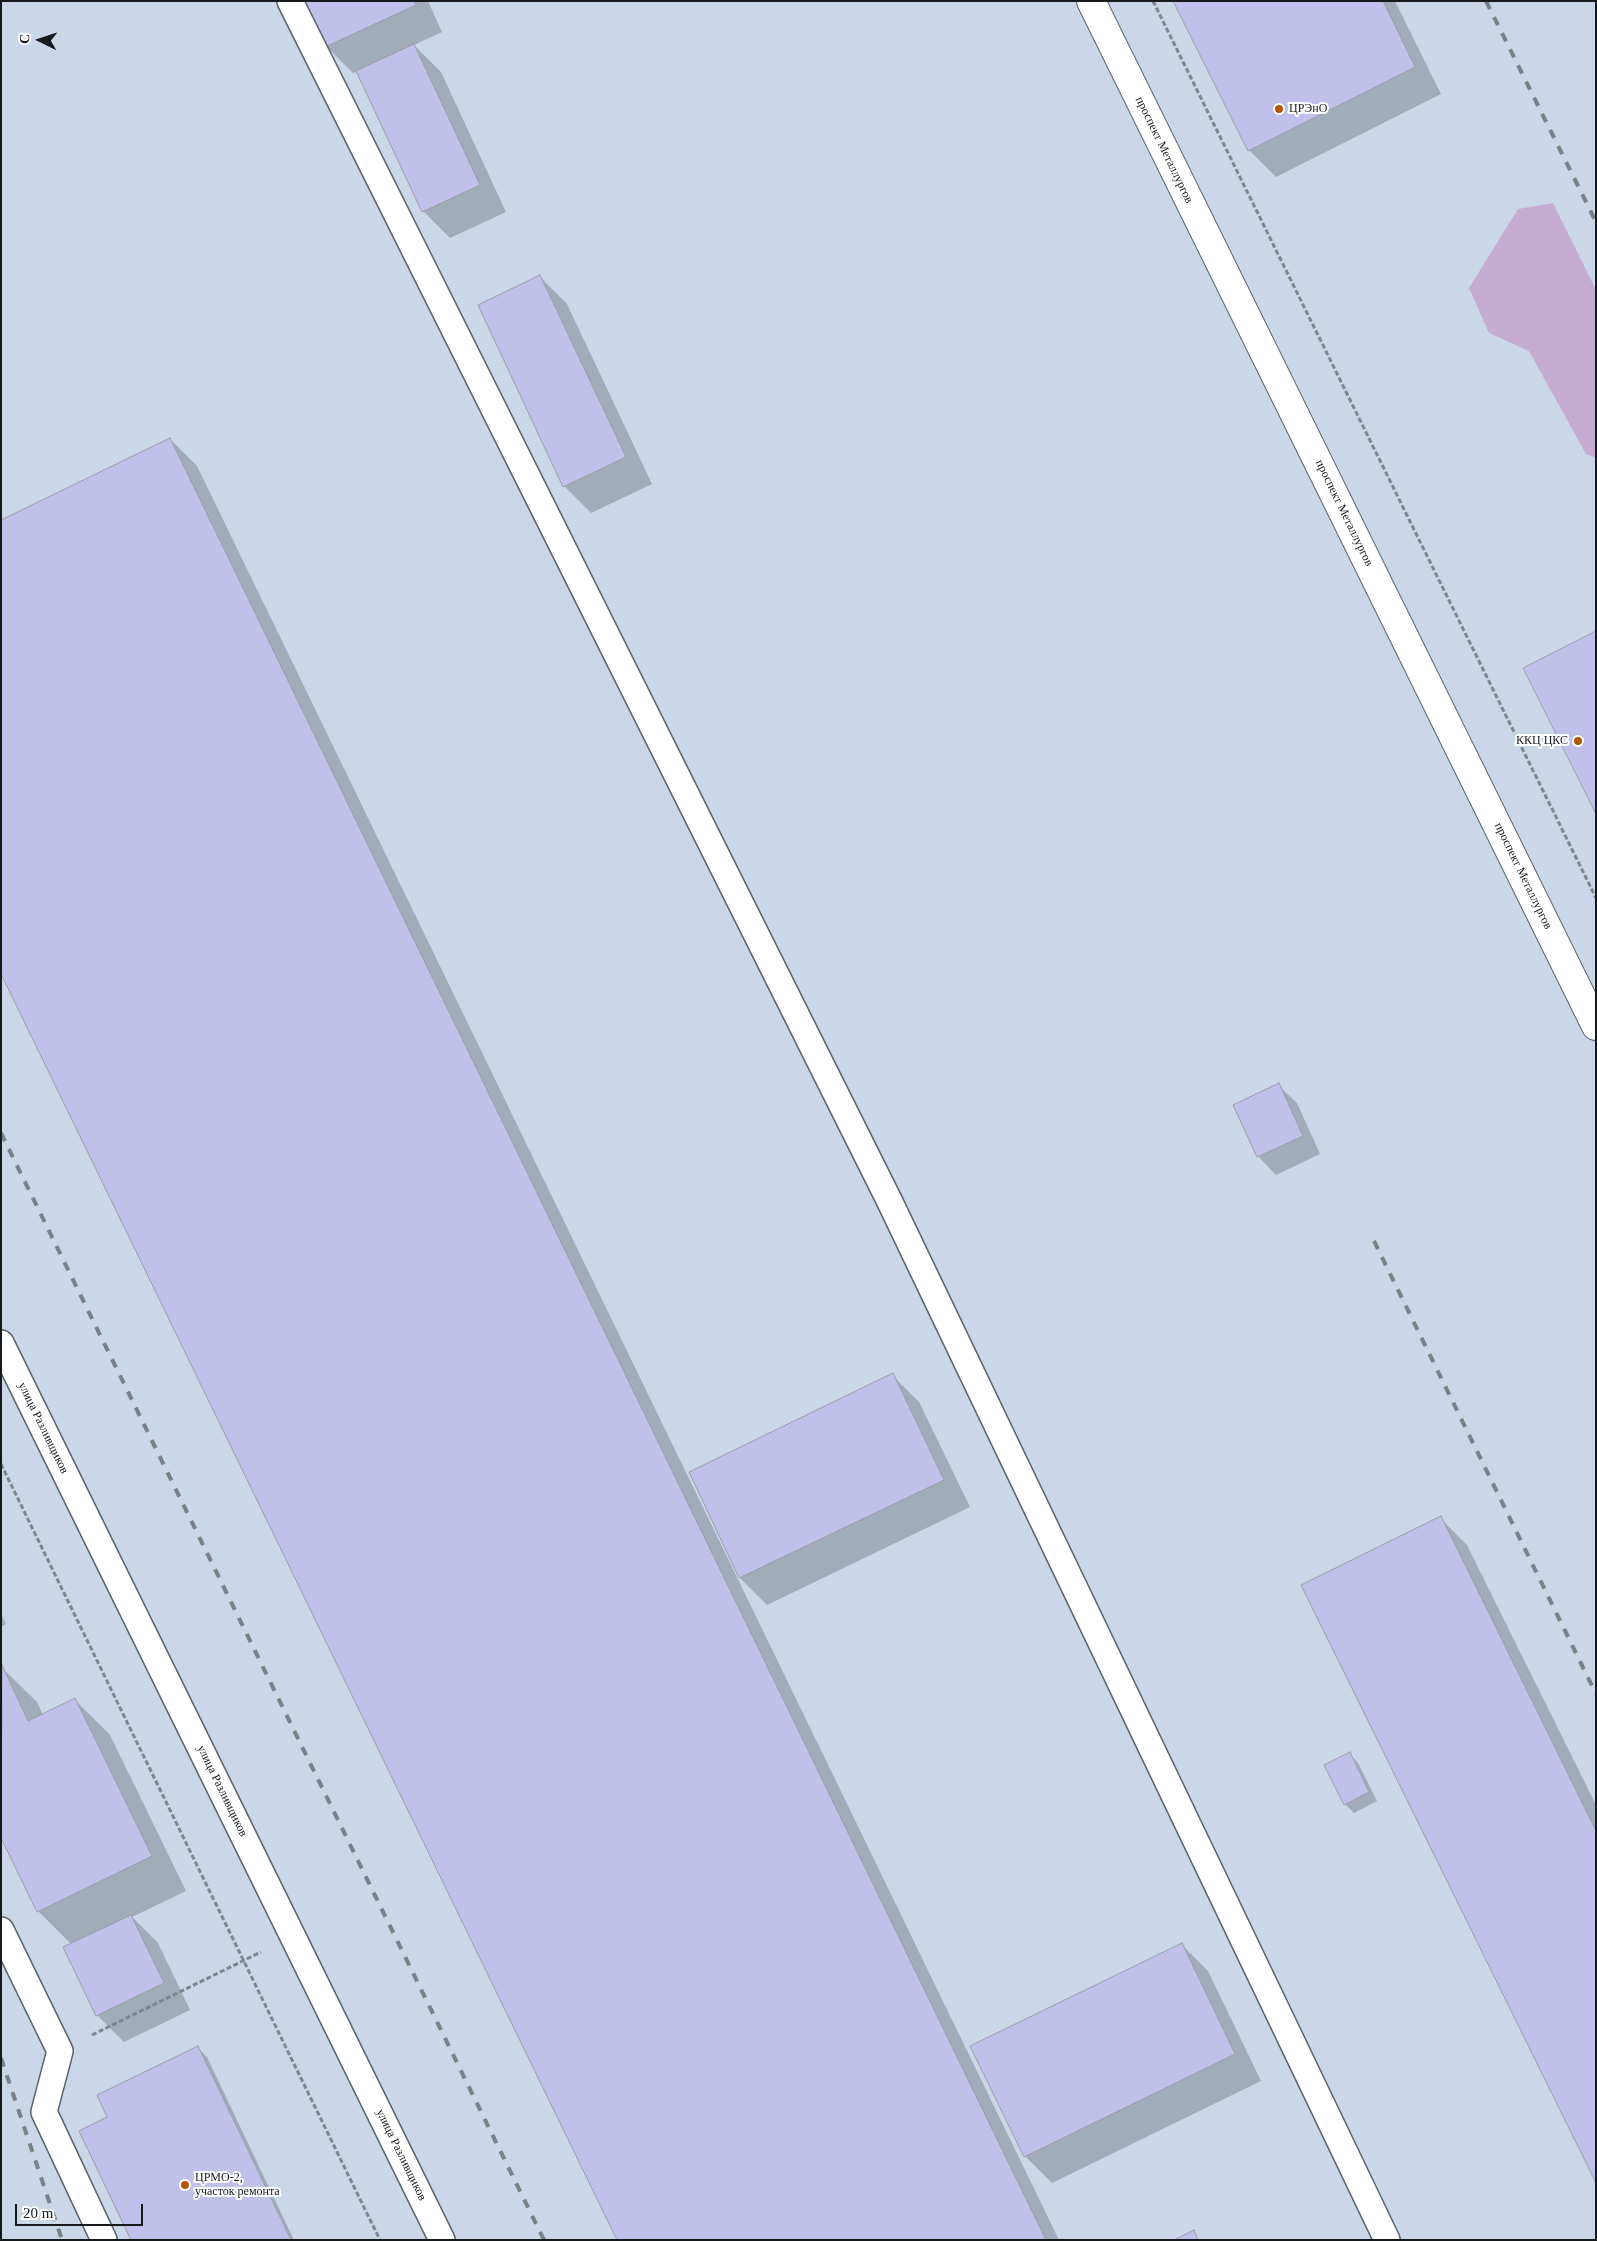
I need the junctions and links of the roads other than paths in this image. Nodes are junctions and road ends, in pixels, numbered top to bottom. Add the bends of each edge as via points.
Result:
1 (290, 1) edge
2 (1091, 1) edge
3 (1596, 1026) edge
4 (1, 1343) edge
5 (1, 1930) edge
6 (104, 2240) edge
7 (442, 2240) edge
8 (1387, 2240) edge

1 - 8 lane via 889,1200
2 - 3 street, проспект Металлургов
4 - 7 lane, улица Разливщиков
5 - 6 lane via 60,2051 44,2112

